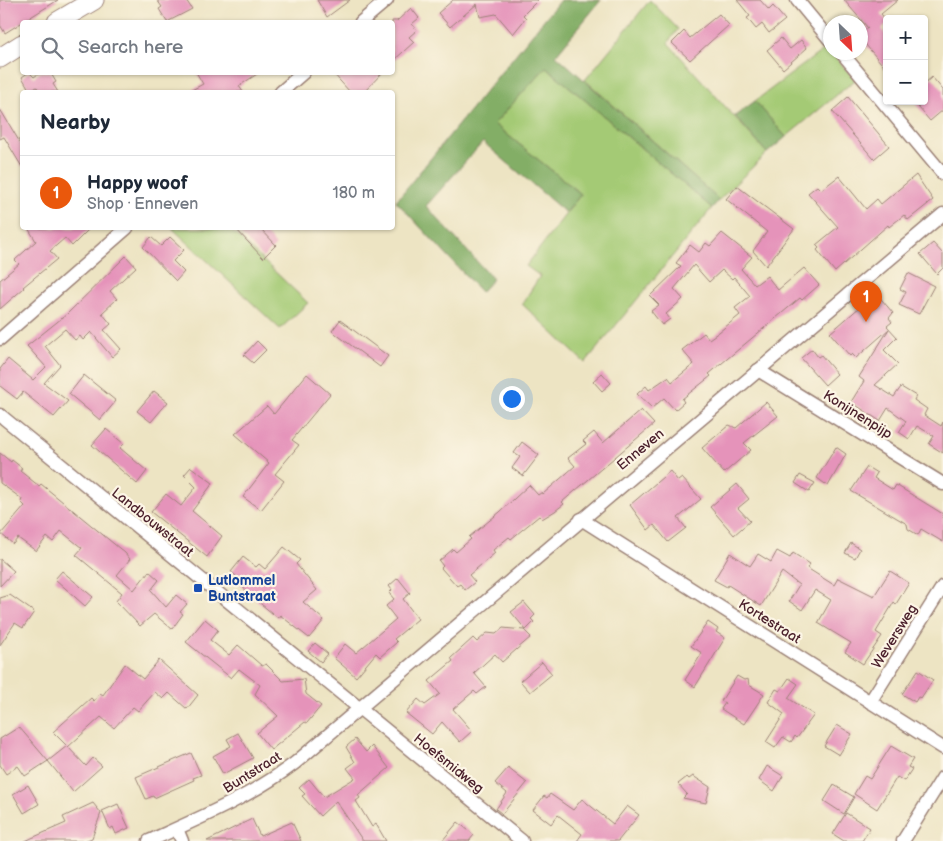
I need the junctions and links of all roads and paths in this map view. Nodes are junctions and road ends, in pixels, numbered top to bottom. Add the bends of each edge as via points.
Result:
1 (94, 0) edge
2 (386, 0) edge
3 (797, 0) edge
4 (60, 20) edge
5 (363, 20) edge
6 (823, 32) edge
7 (20, 45) edge
8 (0, 58) edge
9 (848, 60) edge
10 (301, 75) edge
11 (283, 90) edge
12 (943, 174) edge
13 (943, 214) edge
14 (125, 230) edge
15 (0, 339) edge
16 (758, 370) junction
17 (0, 415) edge
18 (943, 484) edge
19 (581, 519) junction
20 (943, 586) edge
21 (870, 702) junction
22 (358, 708) junction
23 (943, 748) edge
24 (943, 777) edge
25 (176, 829) junction
26 (149, 841) edge
27 (182, 841) edge
28 (522, 841) edge
29 (903, 841) edge

1 - 4 main road
2 - 5 street
3 - 6 street
7 - 8 main road
9 - 12 street
10 - 11 street
13 - 16 street, Enneven
14 - 15 street
16 - 18 street, Konijnenpijp
16 - 19 street, Enneven
17 - 22 street, Landbouwstraat
19 - 21 street, Kortestraat
19 - 22 street, Enneven
20 - 21 street, Weversweg
21 - 23 street, Kortestraat
22 - 25 street, Buntstraat via 270,782
22 - 28 street, Hoefsmidweg
24 - 29 street
25 - 26 street, Buntstraat
25 - 27 street

